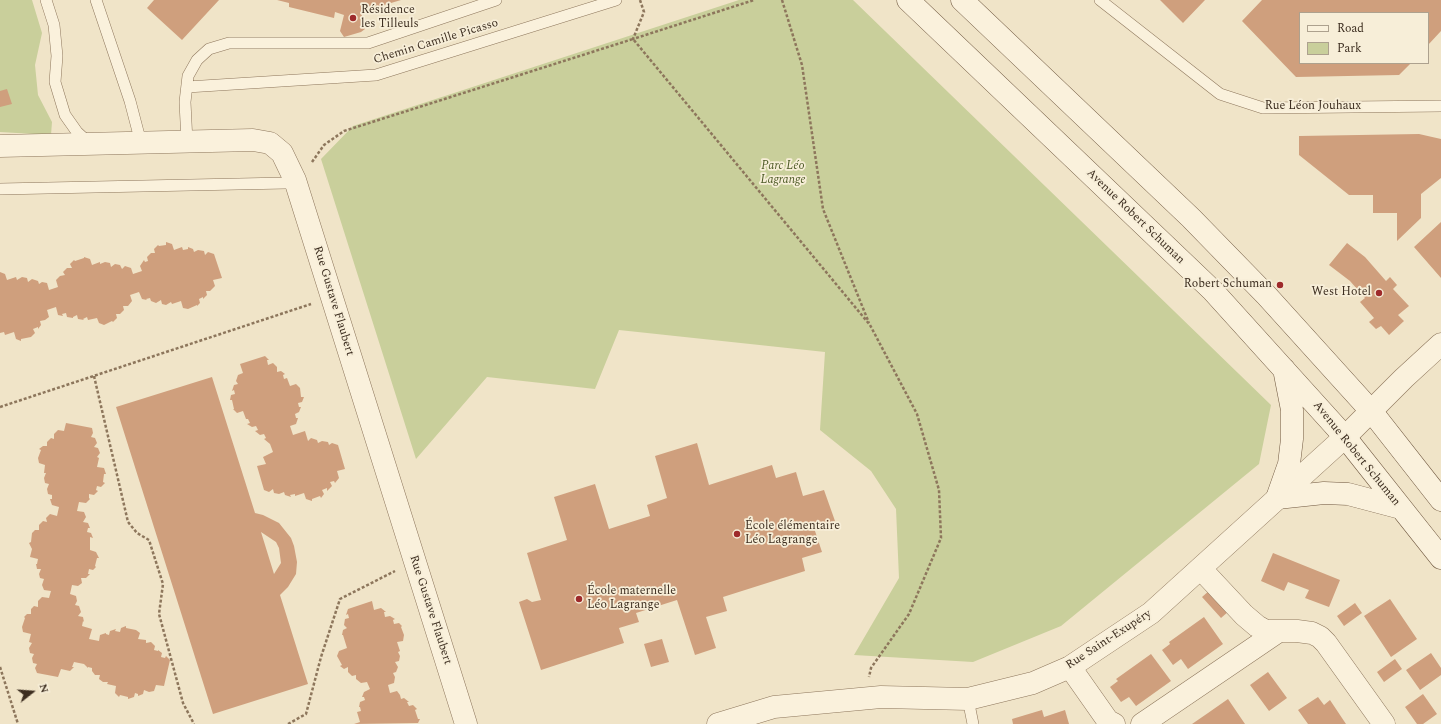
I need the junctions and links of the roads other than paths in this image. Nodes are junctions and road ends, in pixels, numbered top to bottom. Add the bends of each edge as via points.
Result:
1 (46, 0) edge
2 (96, 0) edge
3 (496, 0) edge
4 (616, 0) edge
5 (908, 0) edge
6 (962, 0) edge
7 (1100, 0) edge
8 (186, 87) junction
9 (1441, 106) edge
10 (186, 142) junction
11 (141, 143) junction
12 (90, 144) junction
13 (0, 146) edge
14 (295, 180) junction
15 (0, 189) edge
16 (1441, 344) edge
17 (1284, 369) junction
18 (1372, 412) junction
19 (1345, 437) junction
20 (1276, 498) junction
21 (1441, 500) edge
22 (1401, 508) junction
23 (1441, 558) edge
24 (1201, 569) junction
25 (1279, 631) junction
26 (1070, 667) junction
27 (968, 699) junction
28 (466, 724) edge
29 (718, 724) edge
30 (973, 724) edge
31 (1114, 724) edge
32 (1142, 724) edge
33 (1384, 724) edge

1 - 12 lane via 54,26 57,56 55,82 65,115 77,132
2 - 11 lane via 130,101
3 - 8 lane via 368,43 229,43 209,49 197,60 188,76
4 - 8 lane, Chemin Camille Picasso via 376,75
5 - 17 street, Avenue Robert Schuman via 1213,291
6 - 18 street via 1190,218 1267,296
7 - 9 lane, Rue Léon Jouhaux via 1220,94 1263,108
8 - 10 lane
10 - 11 street, Rue Gustave Flaubert
10 - 14 street, Rue Gustave Flaubert via 253,140 270,143 282,153
11 - 12 street, Rue Gustave Flaubert
12 - 13 street, Rue Gustave Flaubert
14 - 15 lane
14 - 28 street, Rue Gustave Flaubert
16 - 18 street
17 - 19 street, Avenue Robert Schuman
17 - 20 street via 1292,410 1292,439 1289,464
18 - 19 street, Rue Saint-Exupéry
18 - 21 street
19 - 20 street, Rue Saint-Exupéry
19 - 22 street, Avenue Robert Schuman
20 - 22 street via 1324,493 1348,494
20 - 24 street, Rue Saint-Exupéry
22 - 23 street, Avenue Robert Schuman
24 - 25 street via 1257,626 1266,631
24 - 26 street, Rue Saint-Exupéry via 1151,613
25 - 32 street
25 - 33 street via 1312,633 1320,637
26 - 27 street, Rue Saint-Exupéry via 1033,683
26 - 31 street via 1108,721
27 - 29 street, Rue Saint-Exupéry via 881,697 774,707
27 - 30 lane

